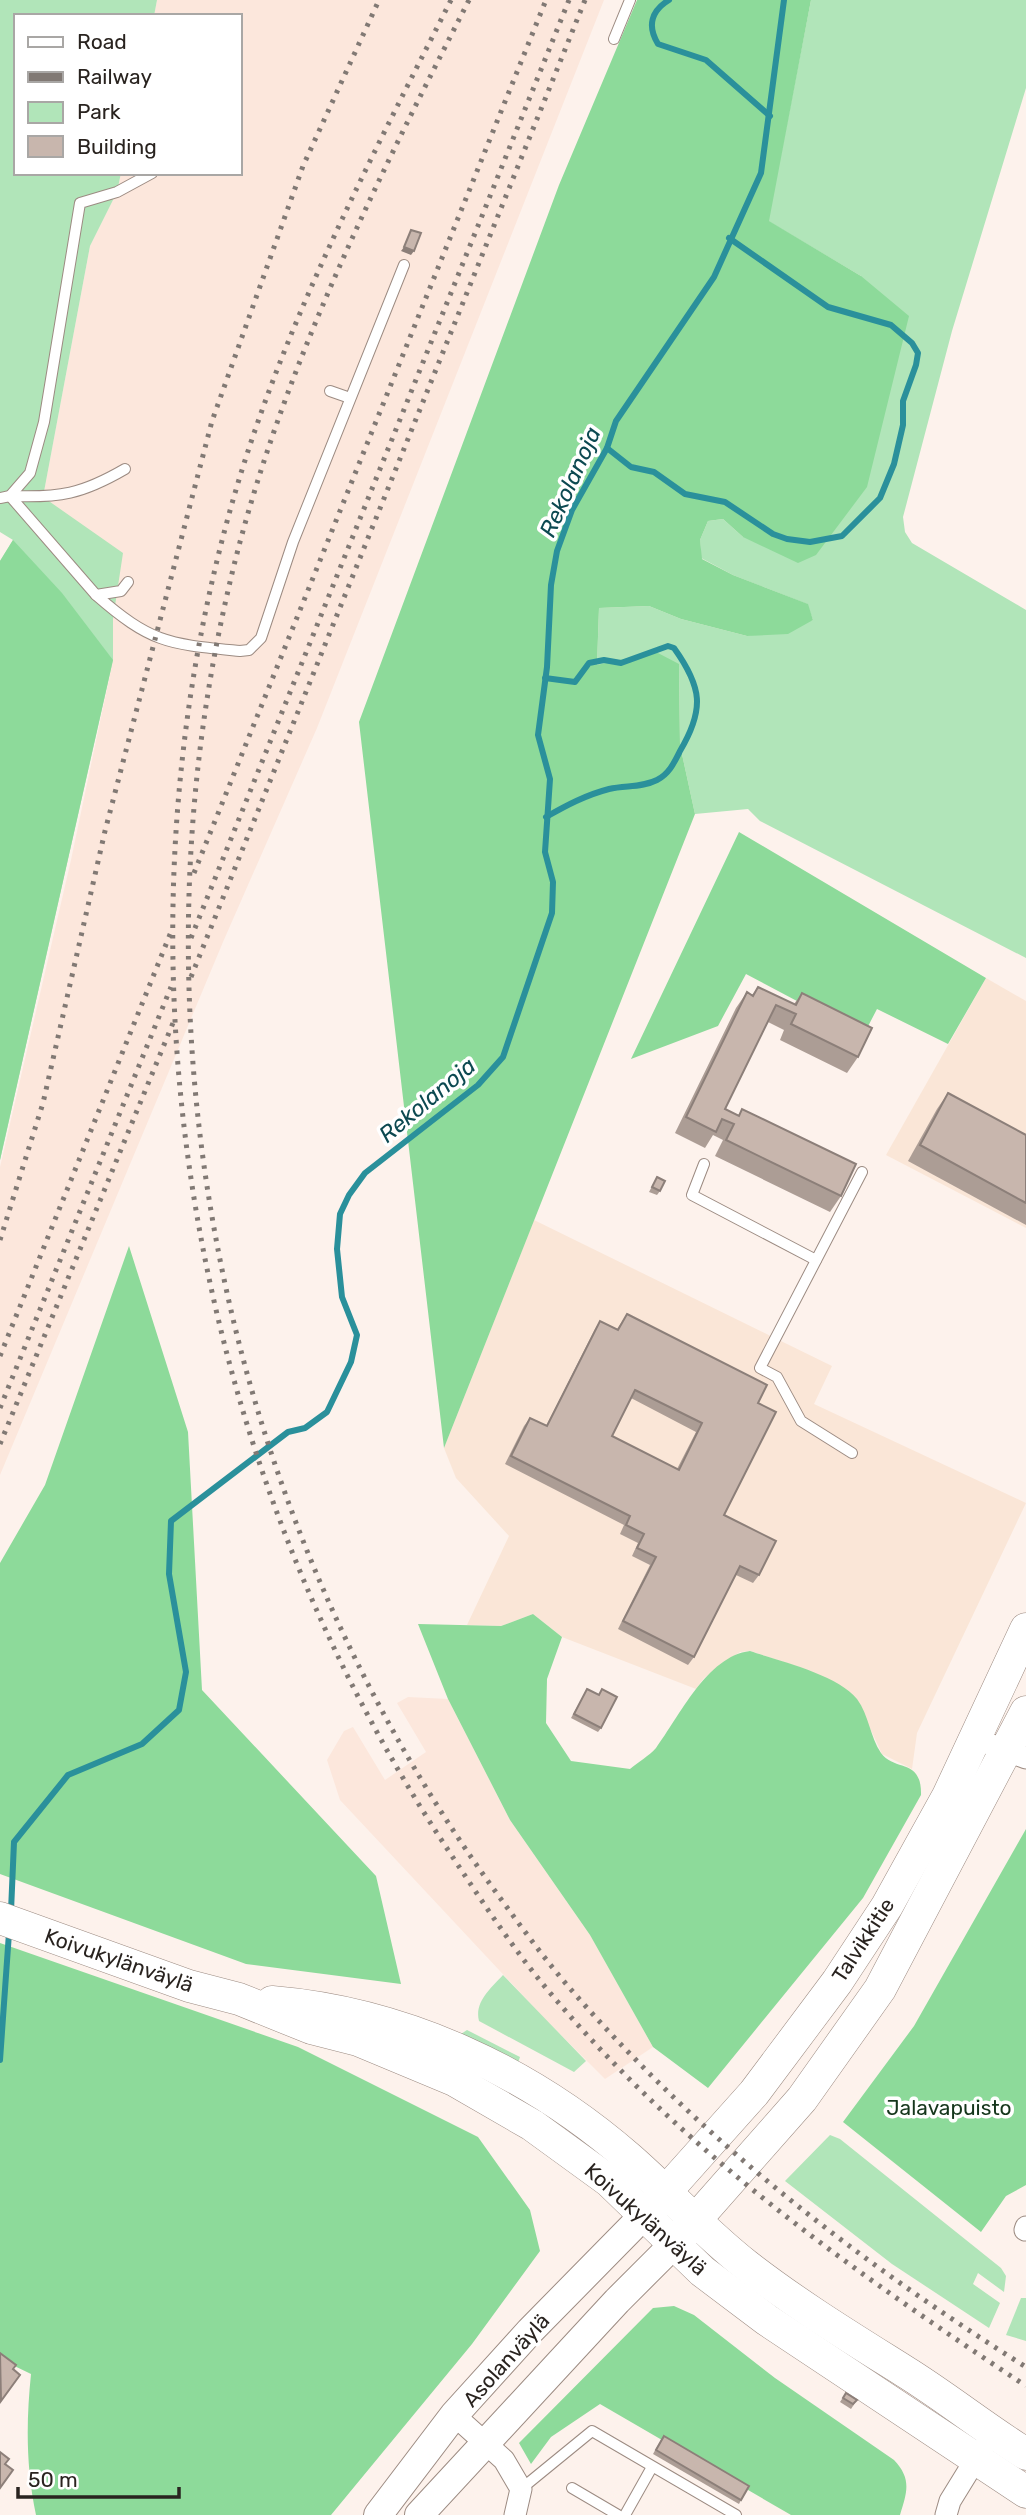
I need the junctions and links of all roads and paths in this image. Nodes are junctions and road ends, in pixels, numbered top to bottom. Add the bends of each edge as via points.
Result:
1 (630, 0) edge
2 (614, 39) dead end
3 (148, 175) edge
4 (404, 265) dead end
5 (330, 391) dead end
6 (350, 398) junction
7 (125, 469) dead end
8 (5, 497) edge
9 (128, 582) dead end
10 (96, 595) junction
11 (704, 1164) dead end
12 (862, 1172) dead end
13 (816, 1260) junction
14 (852, 1453) dead end
15 (1026, 1629) edge
16 (1026, 1712) edge
17 (976, 1739) junction
18 (1016, 1755) edge
19 (0, 1918) edge
20 (656, 2204) junction
21 (696, 2220) junction
22 (675, 2243) junction
23 (454, 2416) junction
24 (484, 2444) junction
25 (984, 2445) junction
26 (1026, 2454) edge
27 (652, 2467) junction
28 (572, 2488) dead end
29 (521, 2489) junction
30 (1026, 2492) edge
31 (378, 2515) edge
32 (419, 2515) edge
33 (515, 2515) edge
34 (618, 2515) edge
35 (625, 2515) edge
36 (736, 2515) edge
37 (946, 2515) edge

1 - 2 lane
3 - 8 lane via 117,192 80,203 44,422 30,473
4 - 6 lane
5 - 6 lane
6 - 10 lane via 293,541 261,638 249,650 177,645 154,638
7 - 8 lane via 91,489 43,497
8 - 10 lane
9 - 10 lane via 121,591
11 - 13 lane via 692,1195
12 - 13 lane
13 - 14 lane via 760,1368 777,1377 801,1421
15 - 17 main road, Talvikkitie
16 - 18 main road, Talvikkitie
17 - 18 street
17 - 20 main road, Talvikkitie via 887,1906 837,1982 754,2093
18 - 21 main road, Talvikkitie via 880,1989 802,2099
19 - 20 main road, Koivukylänväylä via 189,1986 239,1999 310,2028 358,2040 454,2080 532,2125 603,2177
20 - 21 main road, Koivukylänväylä
20 - 22 main road, Koivukylänväylä
20 - 23 main road, Asolanväylä via 530,2331
21 - 22 main road, Talvikkitie
21 - 25 main road, Koivukylänväylä via 744,2264 797,2303 905,2371
22 - 24 main road, Asolanväylä
22 - 25 main road, Koivukylänväylä via 702,2271 767,2320
23 - 24 street
23 - 31 main road, Asolanväylä
24 - 29 street via 504,2460
24 - 32 main road, Asolanväylä
25 - 26 main road, Koivukylänväylä
25 - 30 main road, Koivukylänväylä
25 - 37 street
27 - 29 lane via 592,2431
27 - 35 lane
27 - 36 lane
28 - 34 lane
29 - 33 street

